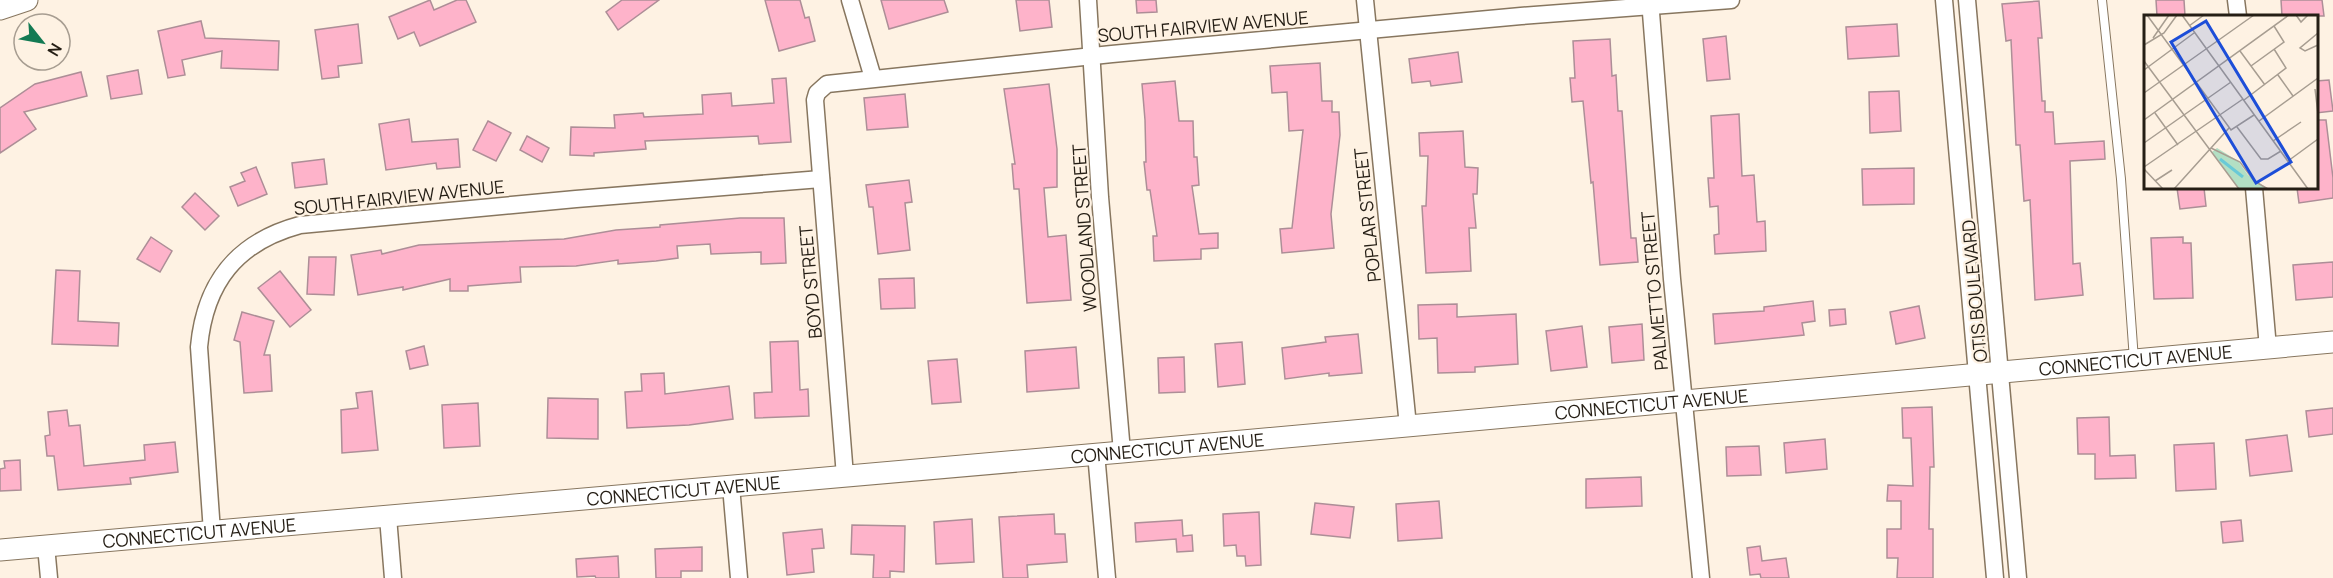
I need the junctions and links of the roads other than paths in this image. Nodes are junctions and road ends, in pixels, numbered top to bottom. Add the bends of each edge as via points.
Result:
1 (27, 0) edge
2 (850, 0) edge
3 (1088, 0) edge
4 (1365, 0) edge
5 (1731, 0) edge
6 (1944, 0) edge
7 (1967, 0) edge
8 (2103, 0) edge
9 (2236, 0) edge
10 (1650, 4) edge
11 (0, 9) edge
12 (2238, 15) edge
13 (1368, 31) junction
14 (1092, 56) junction
15 (873, 78) junction
16 (823, 87) joint
17 (821, 178) junction
18 (2253, 189) edge
19 (2333, 342) edge
20 (2268, 348) junction
21 (2134, 360) junction
22 (2001, 372) junction
23 (1978, 374) junction
24 (1684, 401) junction
25 (1408, 426) junction
26 (1122, 452) junction
27 (1096, 453) junction
28 (846, 476) junction
29 (731, 486) junction
30 (388, 517) junction
31 (212, 532) junction
32 (46, 546) junction
33 (0, 550) edge
34 (49, 578) edge
35 (393, 578) edge
36 (739, 578) edge
37 (1107, 578) edge
38 (1701, 578) edge
39 (1995, 578) edge
40 (2018, 578) edge

1 - 11 street
2 - 15 street
3 - 14 street, WOODLAND STREET
4 - 13 street, POPLAR STREET
5 - 10 street, SOUTH FAIRVIEW AVENUE
6 - 23 street, OTIS BOULEVARD
7 - 22 street, OTIS BOULEVARD
8 - 21 lane
9 - 12 street
10 - 13 street, SOUTH FAIRVIEW AVENUE
10 - 24 street, PALMETTO STREET
13 - 14 street, SOUTH FAIRVIEW AVENUE
13 - 25 street, POPLAR STREET
14 - 15 street, SOUTH FAIRVIEW AVENUE
14 - 26 street, WOODLAND STREET
15 - 16 street, SOUTH FAIRVIEW AVENUE
16 - 17 street, BOYD STREET via 815,100
17 - 28 street, BOYD STREET
17 - 31 street, SOUTH FAIRVIEW AVENUE via 300,225 260,240 235,260 215,285 201,325 199,347
18 - 20 street
19 - 20 street, CONNECTICUT AVENUE
20 - 21 street, CONNECTICUT AVENUE
21 - 22 street, CONNECTICUT AVENUE
22 - 23 street, CONNECTICUT AVENUE
22 - 40 street, OTIS BOULEVARD
23 - 24 street, CONNECTICUT AVENUE
23 - 39 street, OTIS BOULEVARD
24 - 25 street, CONNECTICUT AVENUE
24 - 38 street, PALMETTO STREET
25 - 26 street, CONNECTICUT AVENUE
26 - 27 street, CONNECTICUT AVENUE
27 - 28 street, CONNECTICUT AVENUE
27 - 37 street
28 - 29 street, CONNECTICUT AVENUE
29 - 30 street, CONNECTICUT AVENUE
29 - 36 street
30 - 31 street, CONNECTICUT AVENUE
30 - 35 street
31 - 32 street, CONNECTICUT AVENUE
32 - 33 street, CONNECTICUT AVENUE
32 - 34 street

